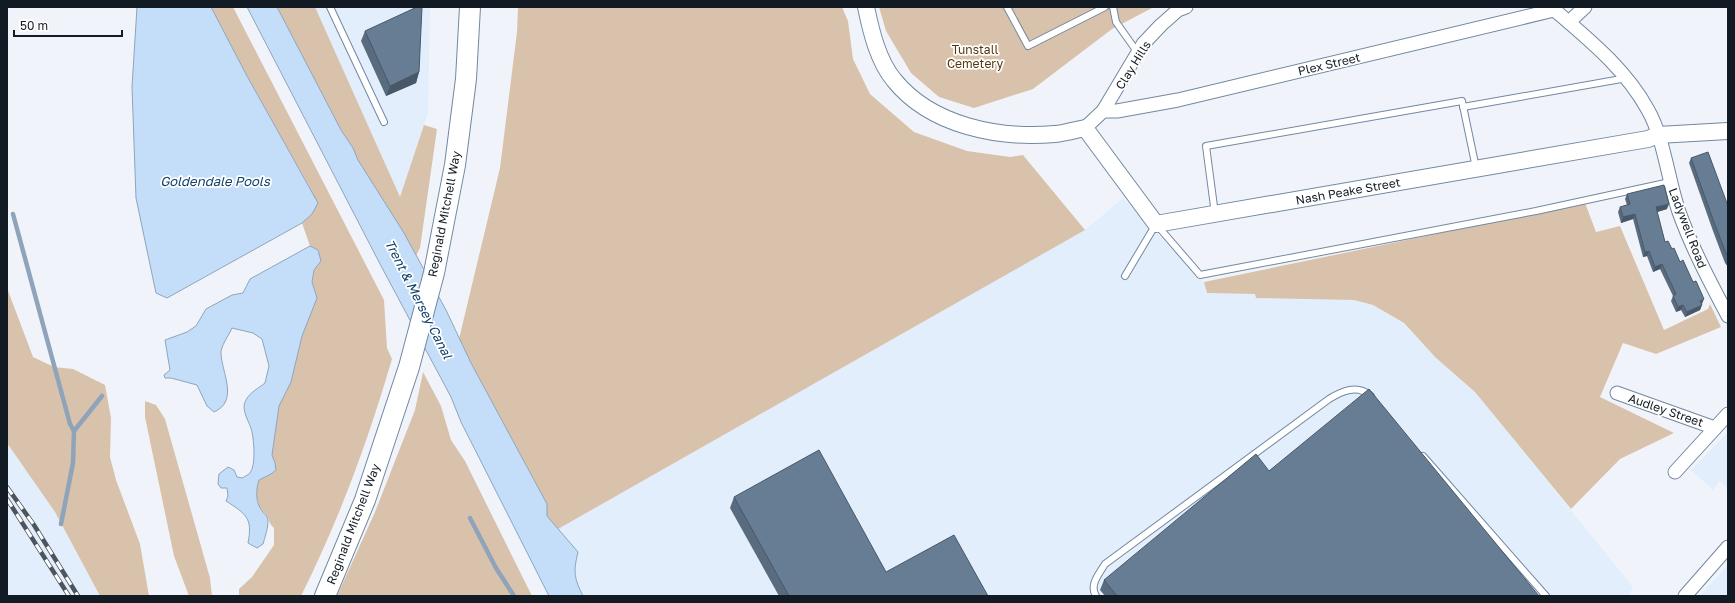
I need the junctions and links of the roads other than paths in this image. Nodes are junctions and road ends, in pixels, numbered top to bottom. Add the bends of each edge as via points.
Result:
1 (330, 7) edge
2 (470, 7) edge
3 (866, 7) edge
4 (1008, 7) edge
5 (1105, 7) edge
6 (1113, 7) edge
7 (1186, 7) edge
8 (1586, 7) edge
9 (1552, 8) edge
10 (1569, 22) junction
11 (1138, 54) junction
12 (1627, 78) junction
13 (1463, 107) junction
14 (1103, 112) junction
15 (384, 122) dead end
16 (1085, 128) junction
17 (1728, 131) edge
18 (1658, 136) junction
19 (1476, 169) junction
20 (1670, 182) junction
21 (1215, 214) junction
22 (1156, 224) junction
23 (1125, 276) dead end
24 (1728, 316) edge
25 (1617, 393) dead end
26 (1374, 400) edge
27 (1728, 414) edge
28 (1715, 428) junction
29 (1416, 448) edge
30 (1675, 472) dead end
31 (1728, 547) edge
32 (325, 596) edge
33 (1096, 596) edge
34 (1546, 596) edge
35 (1685, 596) edge

1 - 15 lane
2 - 32 main road, Reginald Mitchell Way via 466,79 455,165 434,273 409,367 365,500
3 - 16 street via 882,61 894,80 911,98 934,113 975,130 1028,136 1057,134
4 - 5 lane via 1028,46
6 - 11 lane via 1116,22
7 - 11 street, Clay Hills via 1178,10 1161,25 1143,44
8 - 10 street
9 - 10 street, Ladywell Road
9 - 14 street, Plex Street via 1178,100
10 - 12 street, Ladywell Road
11 - 14 street, Clay Hills
12 - 13 lane
12 - 18 street, Ladywell Road via 1649,111
13 - 19 lane
13 - 21 lane via 1462,101 1206,146
14 - 16 street, Clay Hills
16 - 22 street
17 - 18 street, Nash Peake Street
18 - 19 street, Nash Peake Street
18 - 20 street, Ladywell Road
19 - 21 street, Nash Peake Street
20 - 22 lane via 1200,275
20 - 24 street, Ladywell Road via 1679,212 1702,266
21 - 22 street, Nash Peake Street
22 - 23 lane
25 - 28 street, Audley Street
26 - 33 lane via 1369,394 1356,389 1344,390 1329,399 1105,564 1094,584
27 - 28 street
28 - 30 street
29 - 34 lane
31 - 35 street

